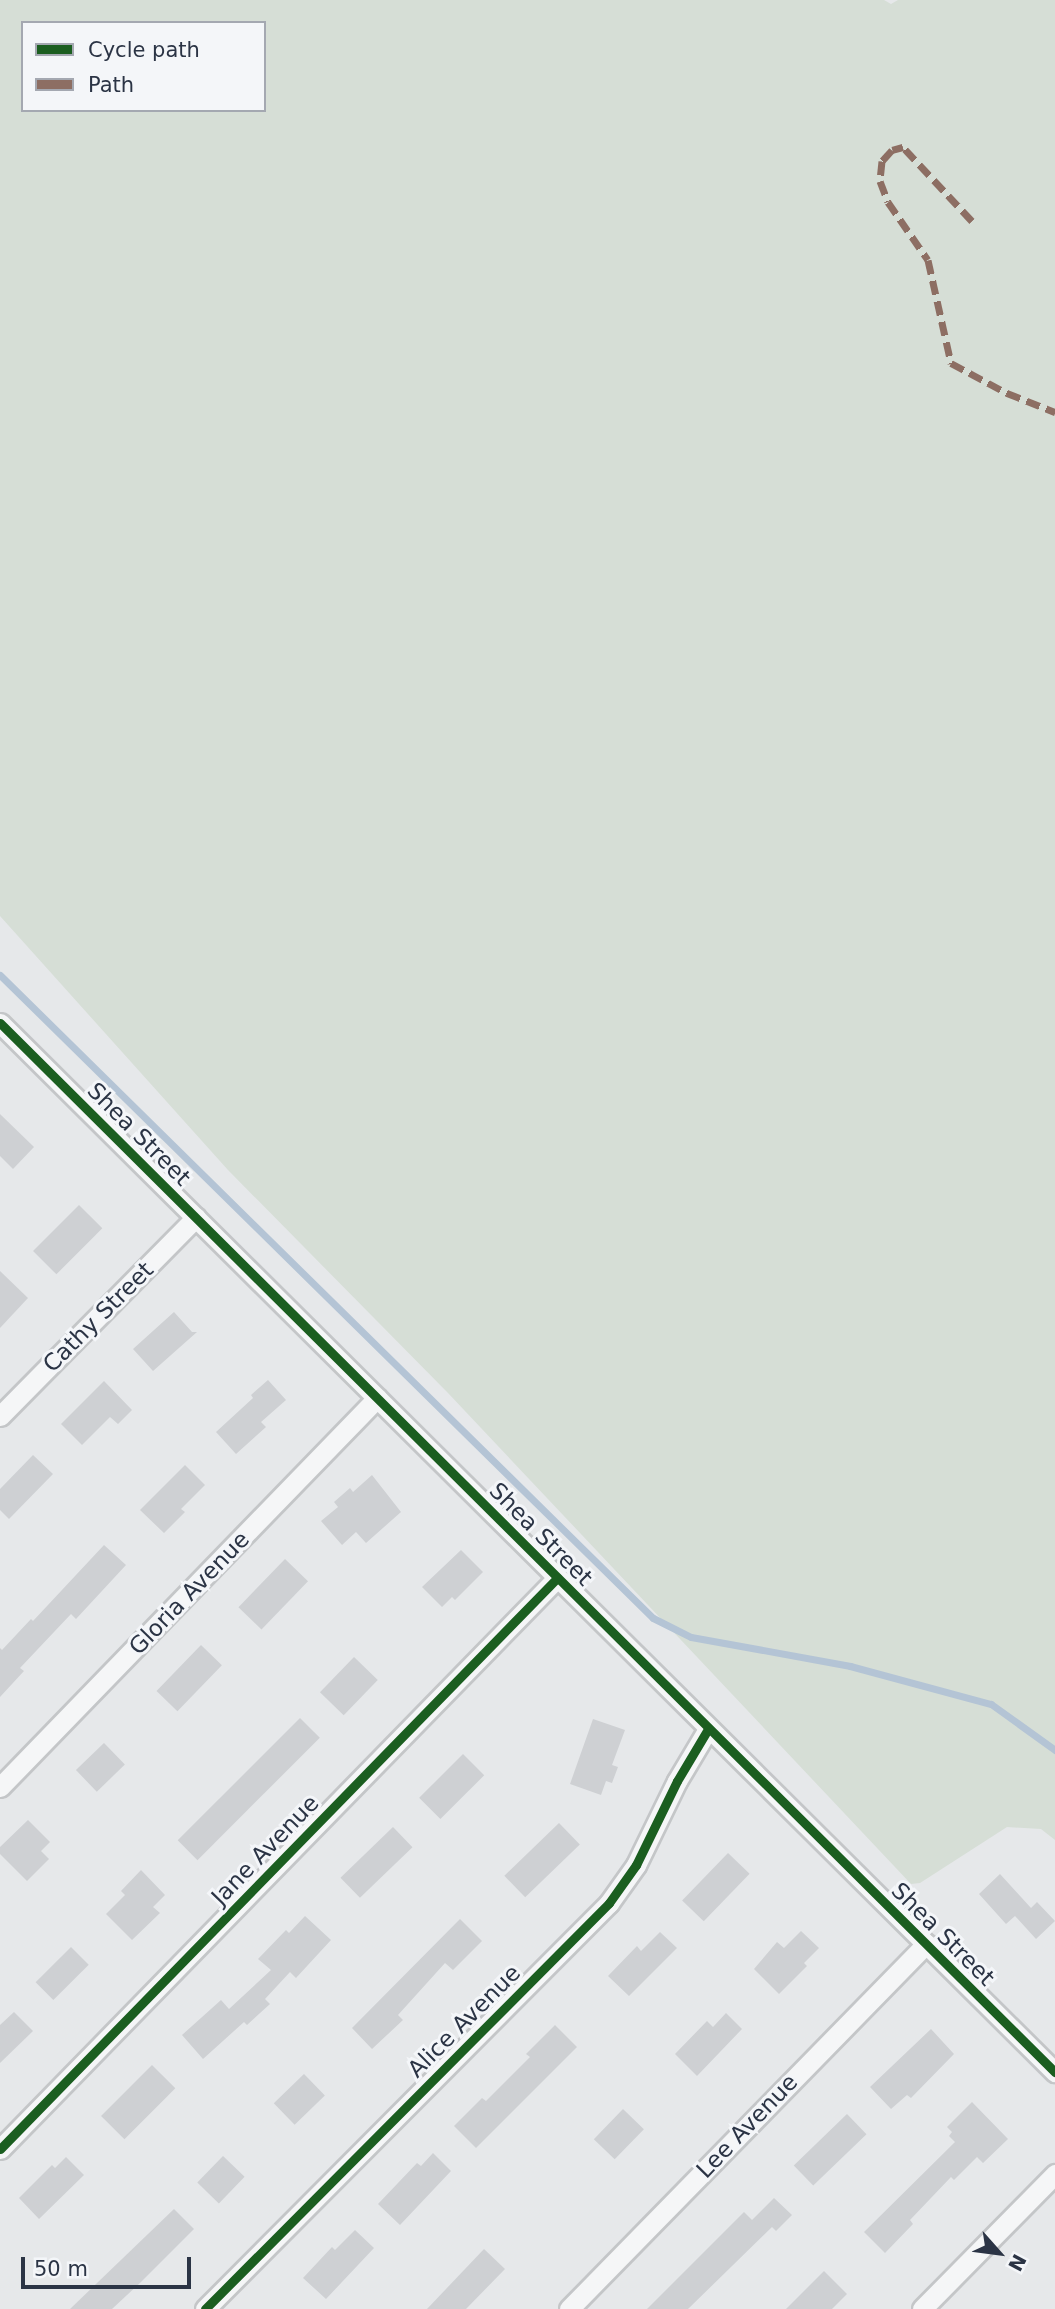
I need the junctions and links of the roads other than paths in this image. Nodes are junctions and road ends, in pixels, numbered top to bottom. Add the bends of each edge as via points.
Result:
1 (0, 1023) edge
2 (196, 1217) junction
3 (377, 1398) junction
4 (0, 1416) edge
5 (557, 1578) junction
6 (708, 1729) junction
7 (0, 1787) edge
8 (926, 1944) junction
9 (1055, 2072) edge
10 (0, 2150) edge
11 (1055, 2174) edge
12 (205, 2309) edge
13 (569, 2309) edge
14 (922, 2309) edge

1 - 2 street, Shea Street
2 - 3 street, Shea Street
2 - 4 street, Cathy Street
3 - 5 street, Shea Street
3 - 7 street, Gloria Avenue
5 - 6 street, Shea Street
5 - 10 street, Jane Avenue
6 - 8 street, Shea Street
6 - 12 street, Alice Avenue via 636,1865 609,1903
8 - 9 street, Shea Street
8 - 13 street, Lee Avenue
11 - 14 street

